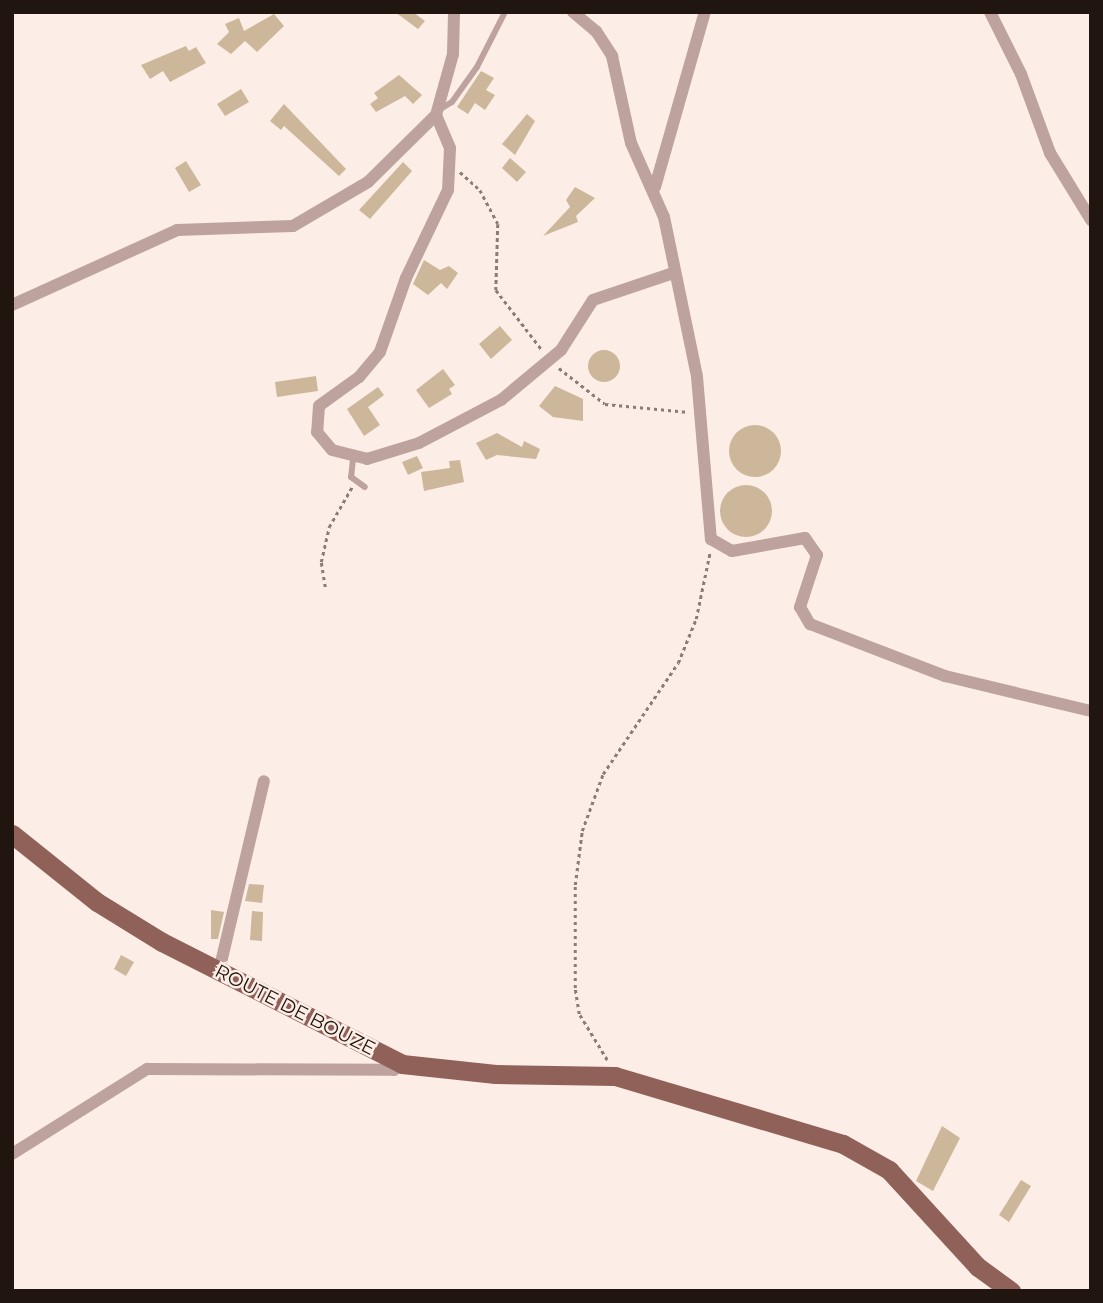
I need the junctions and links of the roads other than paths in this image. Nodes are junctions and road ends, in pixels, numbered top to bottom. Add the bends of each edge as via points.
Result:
1 (454, 12) edge
2 (505, 12) edge
3 (573, 12) edge
4 (705, 12) edge
5 (990, 12) edge
6 (436, 113) junction
7 (655, 187) junction
8 (1091, 220) edge
9 (673, 273) junction
10 (12, 305) edge
11 (353, 458) junction
12 (365, 487) dead end
13 (1091, 711) edge
14 (264, 781) dead end
15 (12, 834) edge
16 (219, 971) junction
17 (402, 1064) junction
18 (12, 1154) edge
19 (1011, 1291) edge

1 - 6 street via 453,54
2 - 6 lane via 477,66 447,108
3 - 7 street via 596,30 612,56 631,143
4 - 7 street
5 - 8 street via 1021,74 1050,153
6 - 10 street via 368,182 293,226 258,231 192,227
6 - 11 street via 448,139 452,166 437,217 412,262 380,352 316,413 321,440
7 - 9 street
9 - 11 street via 593,300 561,350 501,400 419,443
9 - 13 street via 688,320 700,413 705,518 715,544 738,551 805,538 817,555 800,607 810,624 945,676
11 - 12 lane via 354,484
14 - 16 street
15 - 16 main road, ROUTE DE BOUZE via 97,902
16 - 17 main road, ROUTE DE BOUZE
17 - 18 street via 394,1070 147,1069
17 - 19 main road, ROUTE DE BOUZE via 495,1074 615,1076 843,1144 889,1170 978,1267

